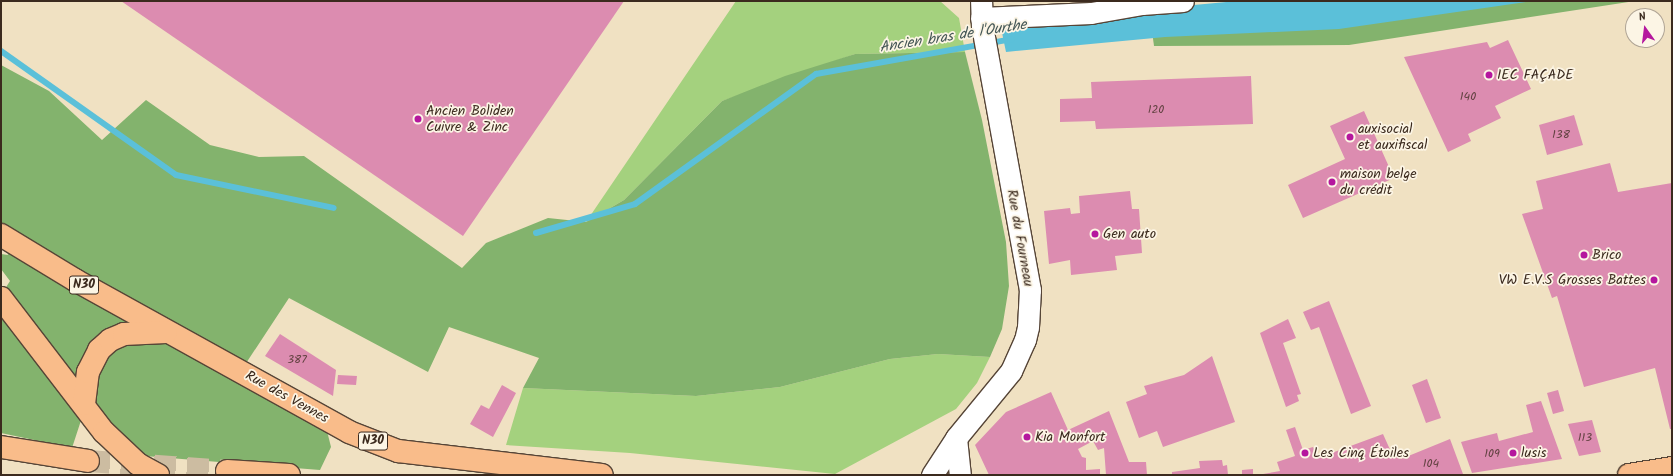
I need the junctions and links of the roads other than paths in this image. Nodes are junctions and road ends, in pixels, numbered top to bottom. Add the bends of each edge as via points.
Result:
1 (1183, 1) edge
2 (982, 15) edge
3 (1, 236) edge
4 (1, 298) edge
5 (169, 332) junction
6 (84, 404) junction
7 (956, 438) junction
8 (1, 447) edge
9 (88, 461) tunnel mouth
10 (1672, 468) edge
11 (227, 471) dead end
12 (158, 475) edge
13 (289, 475) edge
14 (602, 475) edge
15 (932, 475) edge
16 (960, 475) edge
17 (1629, 475) edge

1 - 2 street, Rue du Fourneau via 1091,12
2 - 7 street, Rue du Fourneau via 1030,290 1028,327 1011,371
3 - 5 main road, Rue des Vennes / N30
4 - 6 main road
5 - 6 main road via 143,331 124,334 110,340 99,350 88,372
5 - 14 main road, Rue des Vennes / N30 via 349,432 398,451
6 - 12 main road via 104,432 138,464
7 - 15 street, Rue du Fourneau
7 - 16 street
8 - 9 main road
10 - 17 main road
11 - 13 main road

